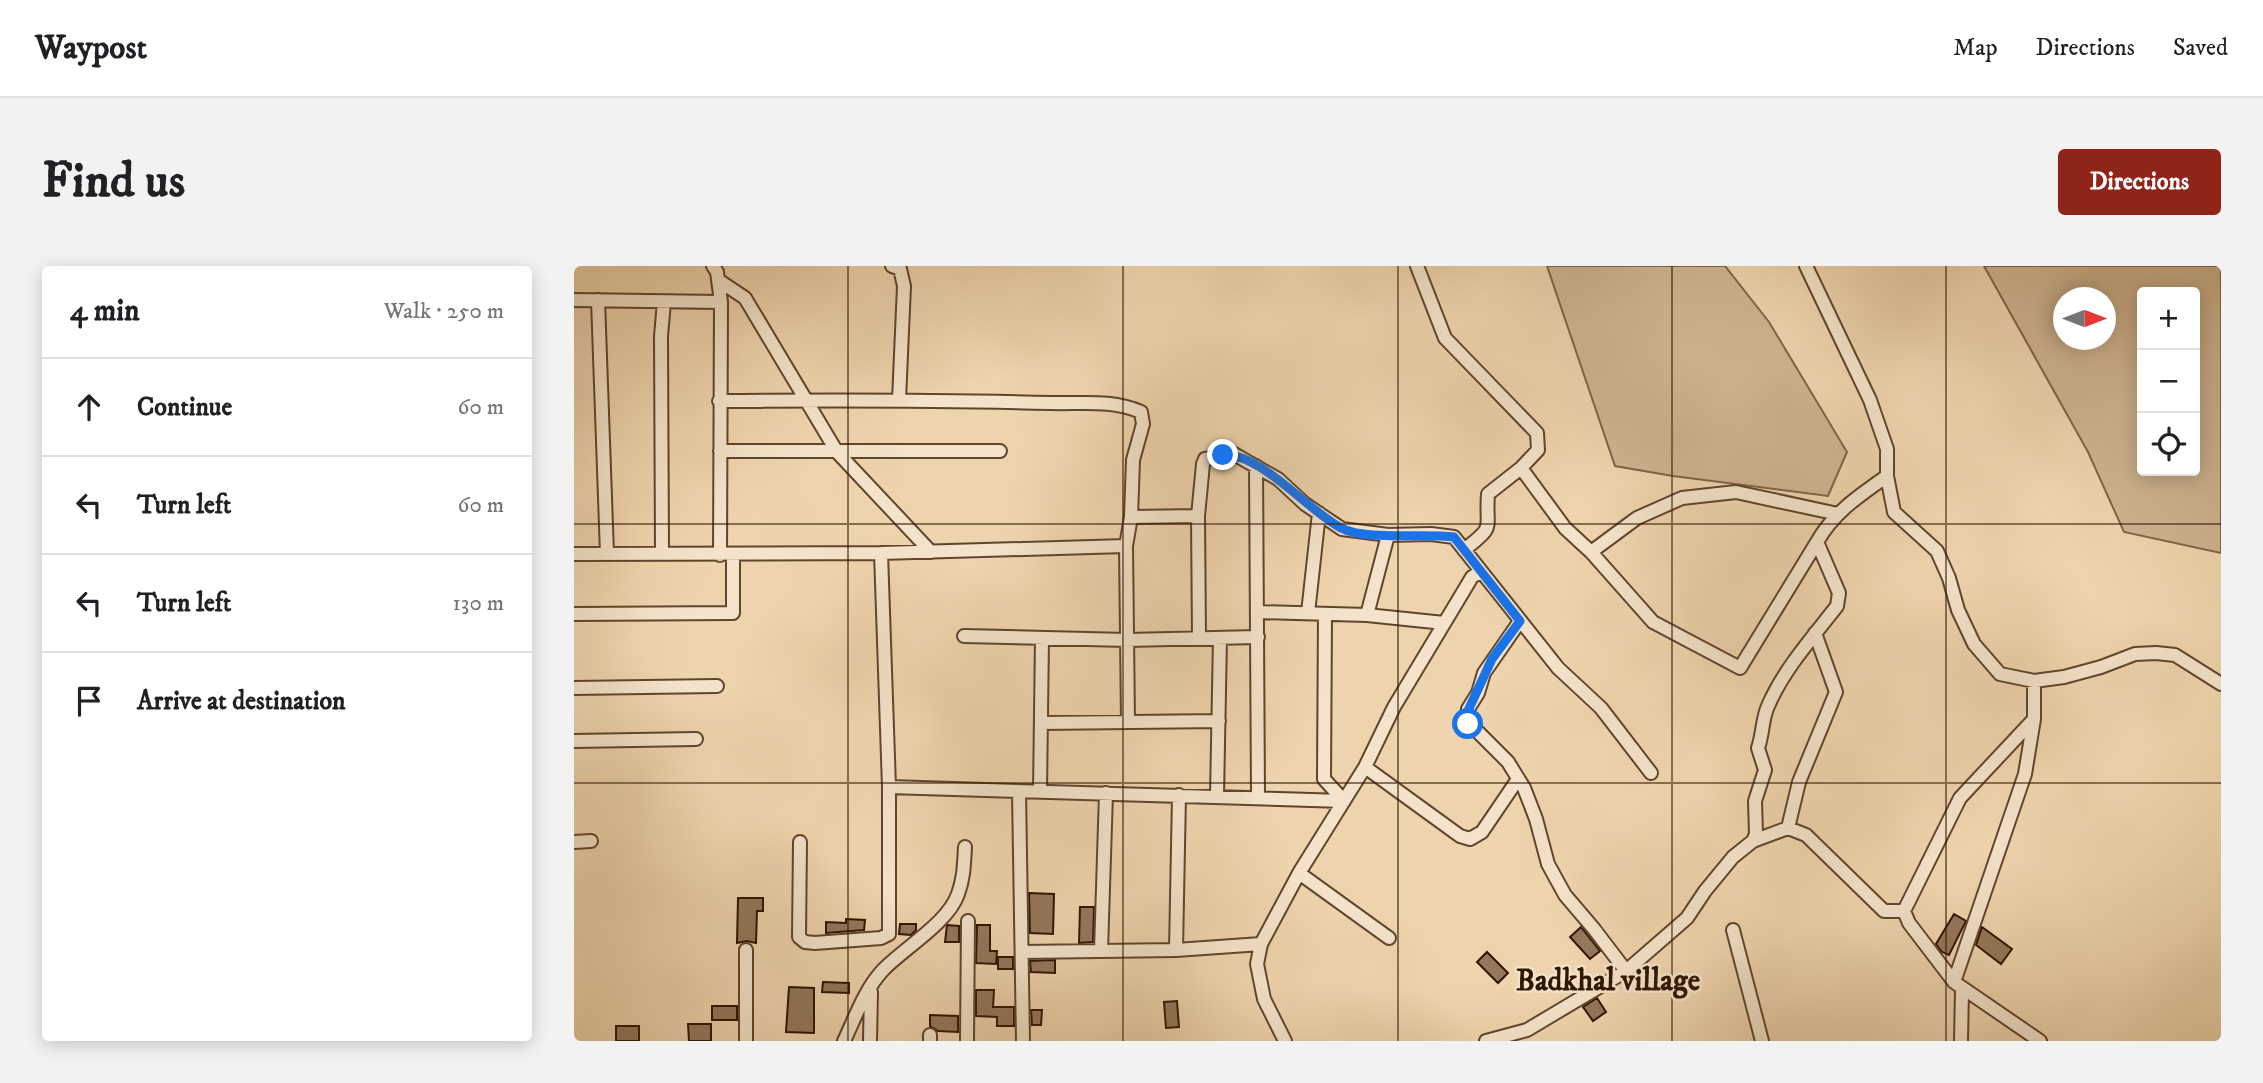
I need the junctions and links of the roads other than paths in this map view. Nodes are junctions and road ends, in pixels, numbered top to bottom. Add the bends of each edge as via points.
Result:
1 (713, 266) edge
2 (892, 266) edge
3 (1417, 266) edge
4 (1806, 266) edge
5 (718, 280) junction
6 (574, 300) edge
7 (598, 300) junction
8 (664, 302) junction
9 (721, 302) junction
10 (805, 400) junction
11 (899, 400) junction
12 (719, 401) junction
13 (720, 451) junction
14 (1000, 451) dead end
15 (837, 452) junction
16 (1256, 466) junction
17 (1521, 468) junction
18 (1887, 475) junction
19 (1319, 513) junction
20 (1838, 514) junction
21 (1198, 516) junction
22 (1131, 517) junction
23 (1388, 536) junction
24 (1817, 542) junction
25 (1126, 546) junction
26 (1464, 551) junction
27 (931, 552) junction
28 (1591, 552) junction
29 (881, 553) junction
30 (574, 554) edge
31 (607, 554) junction
32 (662, 554) junction
33 (727, 554) junction
34 (1480, 572) junction
35 (1257, 612) junction
36 (1308, 613) junction
37 (574, 614) edge
38 (1325, 614) junction
39 (1367, 615) junction
40 (1520, 621) junction
41 (1444, 623) junction
42 (1815, 633) junction
43 (964, 636) dead end
44 (1258, 636) junction
45 (1042, 638) junction
46 (1199, 638) junction
47 (1220, 638) junction
48 (1127, 640) junction
49 (2034, 681) junction
50 (2221, 684) edge
51 (717, 685) dead end
52 (574, 688) edge
53 (2034, 719) junction
54 (1219, 721) junction
55 (1128, 722) junction
56 (1041, 723) junction
57 (696, 739) dead end
58 (574, 741) edge
59 (1365, 767) junction
60 (1651, 773) dead end
61 (1518, 779) junction
62 (889, 787) junction
63 (1019, 790) junction
64 (1040, 791) junction
65 (1106, 793) junction
66 (1179, 795) junction
67 (1217, 796) junction
68 (1258, 797) junction
69 (1344, 801) junction
70 (1788, 828) junction
71 (591, 841) dead end
72 (1753, 841) junction
73 (574, 842) edge
74 (800, 842) dead end
75 (965, 846) dead end
76 (1299, 873) junction
77 (1904, 911) junction
78 (968, 921) dead end
79 (1733, 930) dead end
80 (1389, 938) dead end
81 (1261, 944) junction
82 (746, 950) dead end
83 (1176, 950) junction
84 (1101, 951) junction
85 (1022, 952) junction
86 (1626, 971) junction
87 (1958, 986) junction
88 (871, 987) junction
89 (746, 1041) edge
90 (844, 1041) edge
91 (870, 1041) edge
92 (967, 1041) edge
93 (1023, 1041) edge
94 (1285, 1041) edge
95 (1486, 1041) edge
96 (1762, 1041) edge
97 (1961, 1041) edge
98 (2040, 1041) edge

1 - 5 street
2 - 11 street via 900,269 904,286
3 - 17 street via 1445,338 1537,433 1538,450
4 - 18 street via 1870,400 1887,449
5 - 9 street
5 - 10 street via 745,298
6 - 7 street
7 - 8 street
7 - 31 street
8 - 9 street
8 - 32 street
9 - 12 street
10 - 11 street
10 - 12 street
10 - 15 street
11 - 22 street via 1099,402 1141,412
12 - 13 street
13 - 15 street
13 - 33 street
14 - 15 street
15 - 27 street
16 - 19 street
16 - 21 street via 1234,454 1205,459
16 - 35 street
17 - 26 street via 1488,494 1486,533
17 - 28 street via 1564,528
18 - 20 street
18 - 49 street via 1894,512 1937,551 1974,644 2000,674
19 - 23 street via 1342,529
19 - 36 street
20 - 24 street
20 - 28 street via 1736,492 1682,498 1637,518
21 - 22 street
21 - 46 street
22 - 25 street
23 - 26 street via 1454,537
23 - 39 street
24 - 28 street via 1740,668 1653,622
24 - 42 street via 1839,593 1837,606
25 - 27 street
25 - 48 street
26 - 34 street
27 - 29 street
29 - 33 street
29 - 62 street
30 - 31 street
31 - 32 street
32 - 33 street
33 - 37 street via 733,613
34 - 40 street
34 - 41 street via 1472,577
35 - 36 street
35 - 44 street
36 - 38 street
38 - 39 street
38 - 69 street via 1324,779
39 - 41 street
40 - 60 street via 1558,668 1601,708
40 - 61 street via 1492,659 1466,715 1468,724 1508,762
41 - 59 street
42 - 70 street via 1836,692 1799,782
42 - 72 street via 1778,684 1766,710 1758,748 1765,770 1755,801
43 - 45 street
44 - 47 street
44 - 68 street
45 - 48 street
45 - 56 street
46 - 47 street
46 - 48 street
47 - 54 street
48 - 55 street
49 - 50 street via 2064,677 2134,654 2155,653 2175,656
49 - 53 street
51 - 52 street
53 - 77 street via 1960,798
53 - 87 street via 2025,774
54 - 55 street
54 - 67 street
55 - 56 street
56 - 64 street
57 - 58 street
59 - 61 street via 1470,839 1482,832
59 - 69 street
61 - 86 street via 1564,895
62 - 63 street
62 - 74 street via 889,934 815,943 800,937
63 - 64 street
63 - 85 street
64 - 65 street
65 - 66 street
65 - 84 street
66 - 67 street
66 - 83 street
67 - 68 street
68 - 69 street
69 - 76 street
70 - 72 street
70 - 77 street via 1807,835 1884,911
71 - 73 street
72 - 86 street via 1733,857 1687,918
75 - 88 street via 964,875 948,912 881,972
76 - 80 street
76 - 81 street
77 - 87 street
78 - 92 street
79 - 96 street
81 - 83 street
81 - 94 street via 1257,964 1264,999
82 - 89 street
83 - 84 street
84 - 85 street
85 - 93 street
86 - 95 street via 1527,1030
87 - 97 street
87 - 98 street
88 - 90 street
88 - 91 street

